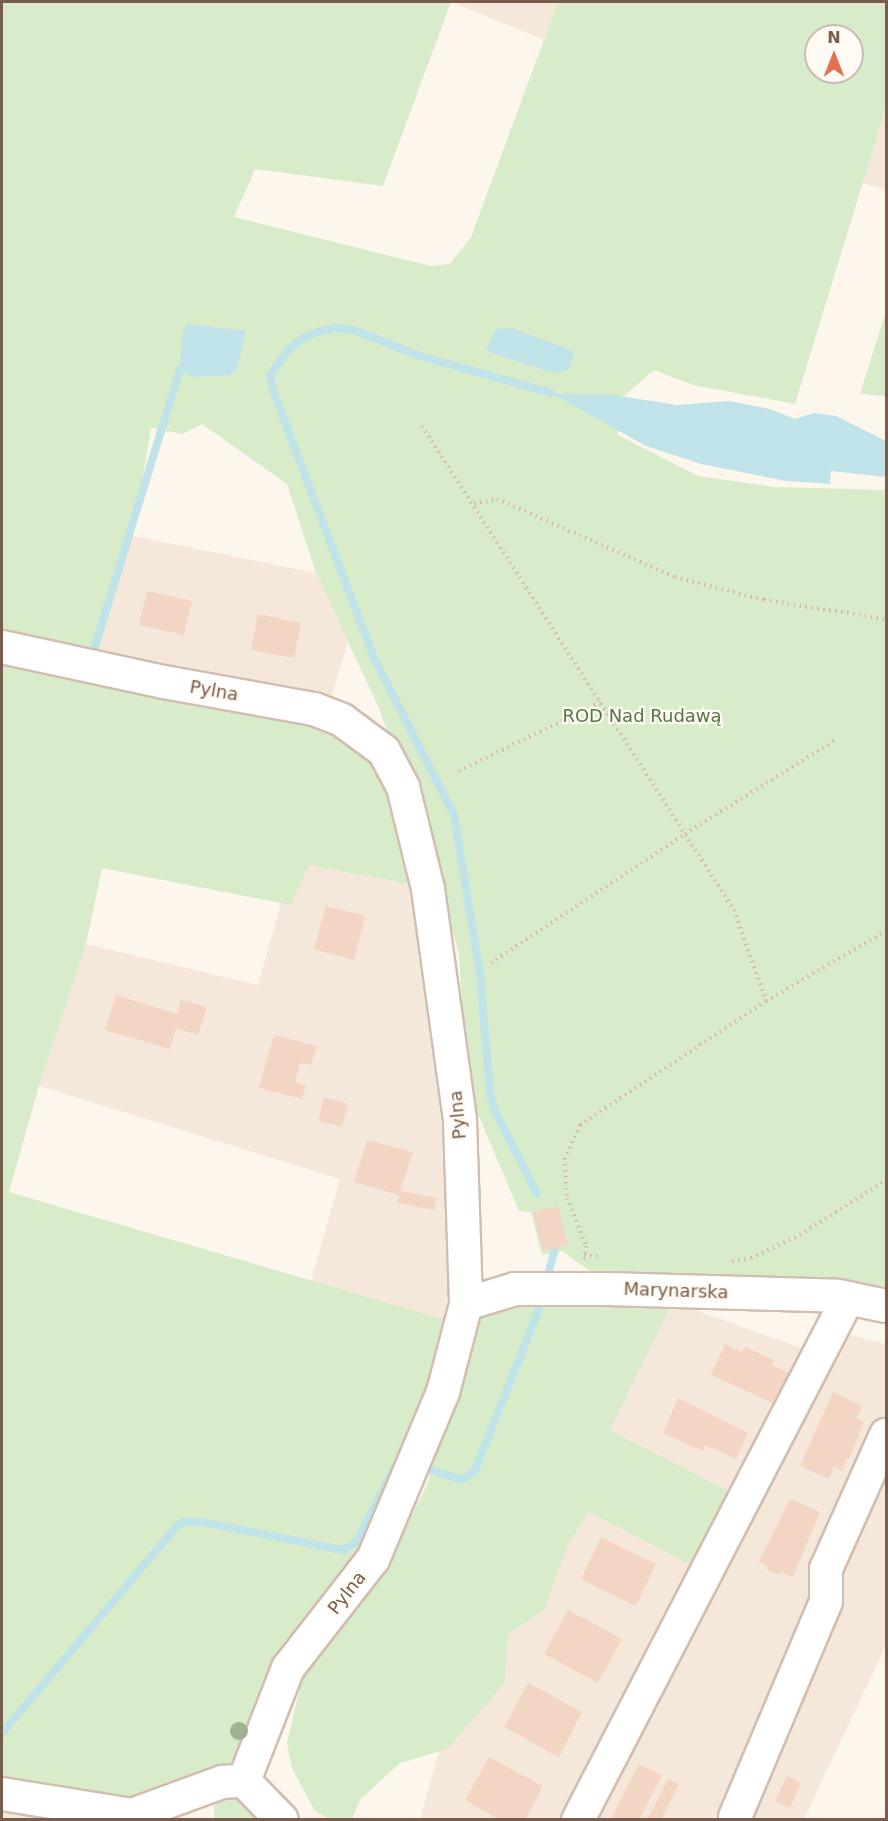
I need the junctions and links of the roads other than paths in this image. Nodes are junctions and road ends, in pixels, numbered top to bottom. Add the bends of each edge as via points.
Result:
1 (2, 647) edge
2 (848, 1298) junction
3 (466, 1304) junction
4 (886, 1306) edge
5 (886, 1435) edge
6 (244, 1781) junction
7 (2, 1794) edge
8 (136, 1817) edge
9 (735, 1817) dead end
10 (282, 1820) edge
11 (578, 1820) edge

1 - 3 street, Pylna via 314,709 342,720 384,751 403,787 430,901 460,1120
2 - 3 street, Marynarska via 515,1289
2 - 4 street, Marynarska
2 - 11 street
3 - 6 street, Pylna via 443,1392 373,1559 288,1668
5 - 9 street via 826,1569 826,1602
6 - 8 street via 222,1782
6 - 10 street
7 - 8 street

